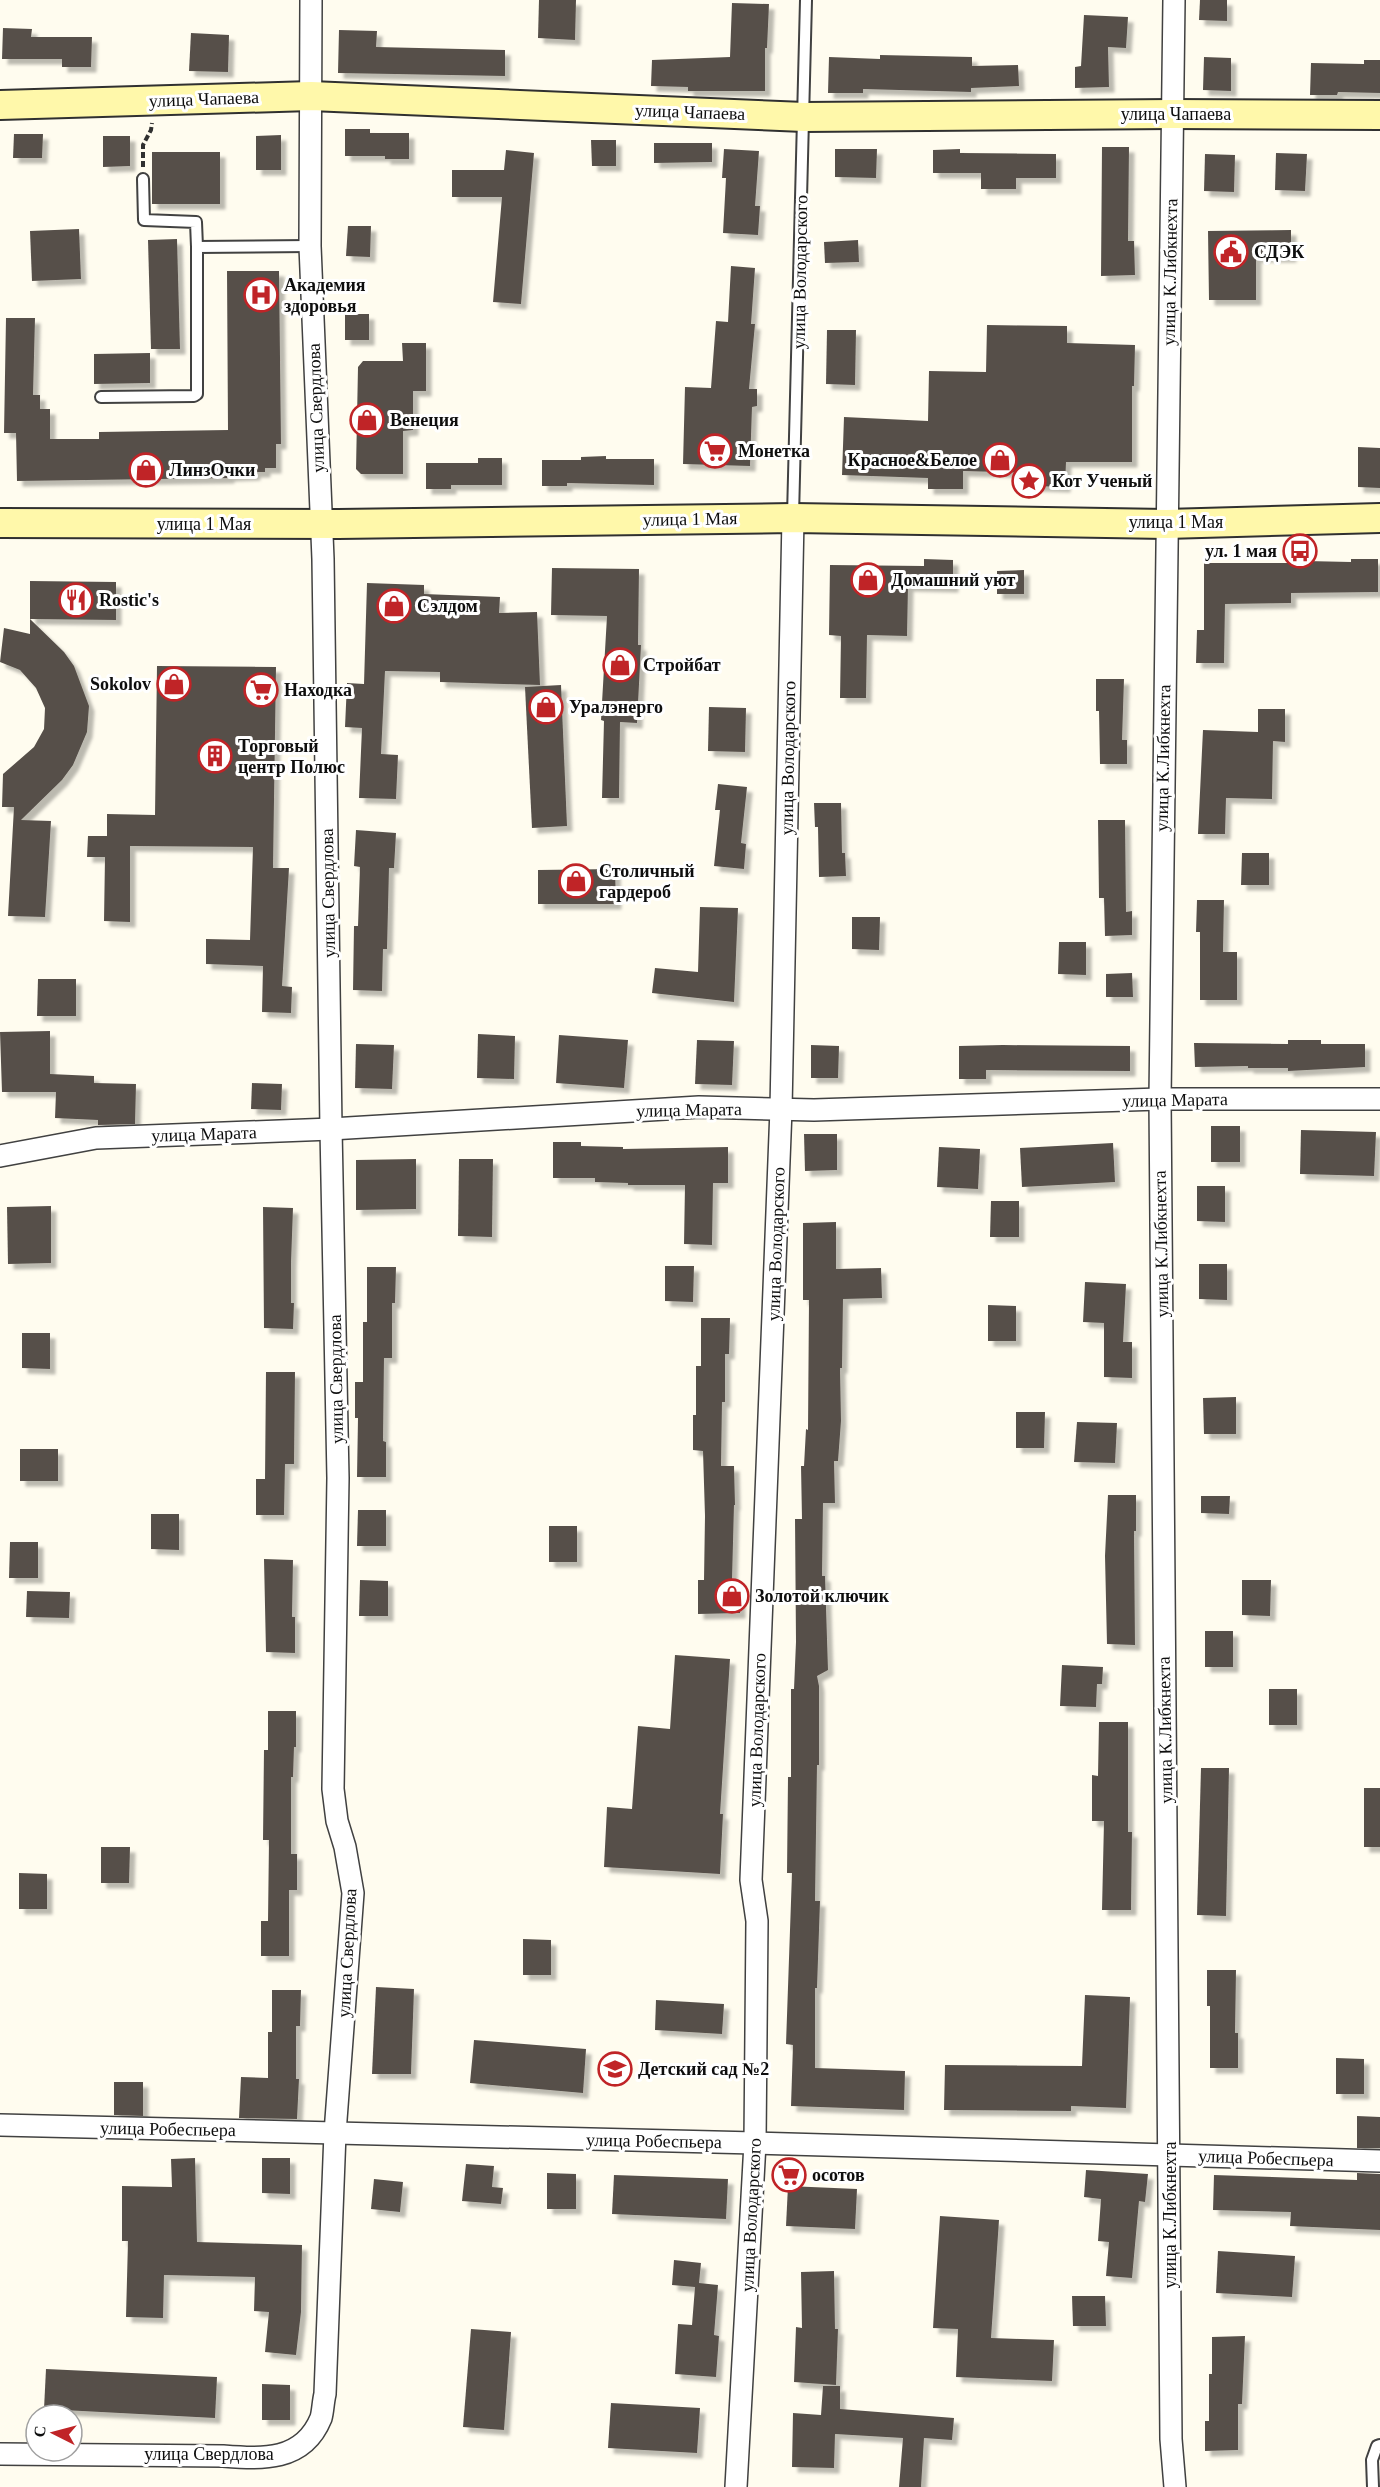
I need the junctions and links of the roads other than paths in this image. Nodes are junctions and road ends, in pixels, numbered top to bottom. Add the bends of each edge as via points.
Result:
1 (310, 0) edge
2 (806, 0) edge
3 (1174, 0) edge
4 (311, 96) junction
5 (0, 105) edge
6 (1172, 114) junction
7 (1380, 115) edge
8 (804, 117) junction
9 (143, 179) dead end
10 (310, 246) junction
11 (197, 248) junction
12 (101, 397) dead end
13 (794, 518) junction
14 (1380, 518) edge
15 (0, 524) edge
16 (322, 524) junction
17 (1166, 524) junction
18 (1160, 1099) junction
19 (1380, 1099) edge
20 (781, 1109) junction
21 (331, 1129) junction
22 (0, 1156) edge
23 (0, 2125) edge
24 (335, 2133) junction
25 (755, 2143) junction
26 (1169, 2155) junction
27 (1380, 2162) edge
28 (1380, 2445) edge
29 (0, 2454) edge
30 (736, 2487) edge
31 (1175, 2487) edge
32 (1372, 2487) edge

1 - 4 street, улица Свердлова
2 - 8 lane, улица Володарского
3 - 6 street, улица К.Либкнехта
4 - 5 main road, улица Чапаева
4 - 8 main road, улица Чапаева
4 - 10 street, улица Свердлова
6 - 7 main road, улица Чапаева
6 - 8 main road, улица Чапаева
6 - 17 street, улица К.Либкнехта
8 - 13 lane, улица Володарского
9 - 11 lane via 144,220 196,222
10 - 11 lane
10 - 16 street, улица Свердлова
11 - 12 lane via 197,394
13 - 16 main road, улица 1 Мая
13 - 17 main road, улица 1 Мая
13 - 20 street, улица Володарского
14 - 17 main road, улица 1 Мая
15 - 16 main road, улица 1 Мая
16 - 21 street, улица Свердлова
17 - 18 street, улица К.Либкнехта
18 - 19 street, улица Марата
18 - 20 street, улица Марата
18 - 26 street, улица К.Либкнехта
20 - 21 street, улица Марата via 699,1107
20 - 25 street, улица Володарского via 751,1880 757,1921
21 - 22 street, улица Марата via 96,1138
21 - 24 street, улица Свердлова via 338,1478 333,1789 353,1893
23 - 24 street, улица Робеспьера
24 - 25 street, улица Робеспьера
24 - 29 street, улица Свердлова via 325,2394 321,2418 300,2446 279,2456 257,2458
25 - 26 street, улица Робеспьера
25 - 30 street, улица Володарского
26 - 27 street, улица Робеспьера
26 - 31 street, улица К.Либкнехта via 1171,2439
28 - 32 lane via 1372,2460

